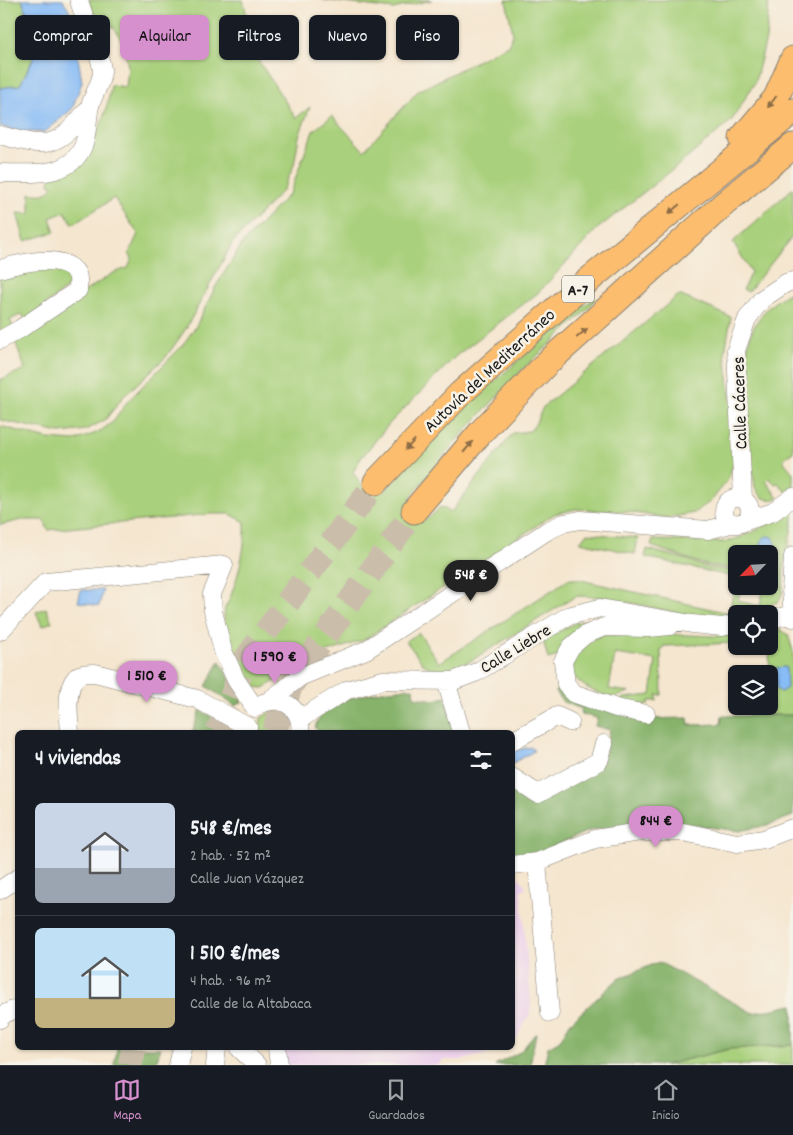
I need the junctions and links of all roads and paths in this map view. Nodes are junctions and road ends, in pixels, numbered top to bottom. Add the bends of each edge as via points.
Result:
1 (79, 0) edge
2 (793, 59) edge
3 (90, 107) junction
4 (793, 111) edge
5 (0, 135) edge
6 (793, 146) edge
7 (793, 160) edge
8 (0, 173) edge
9 (705, 183) junction
10 (726, 203) junction
11 (0, 269) edge
12 (793, 281) edge
13 (0, 340) edge
14 (376, 482) tunnel mouth
15 (787, 501) edge
16 (736, 502) junction
17 (414, 511) tunnel mouth
18 (737, 523) junction
19 (676, 529) junction
20 (793, 556) edge
21 (793, 617) edge
22 (778, 618) edge
23 (692, 624) junction
24 (728, 626) edge
25 (0, 631) edge
26 (446, 681) junction
27 (263, 704) junction
28 (646, 714) dead end
29 (570, 722) dead end
30 (300, 726) edge
31 (70, 730) edge
32 (249, 730) edge
33 (460, 730) edge
34 (515, 739) edge
35 (604, 744) dead end
36 (515, 779) edge
37 (793, 828) edge
38 (537, 862) junction
39 (515, 865) edge
40 (15, 880) edge
41 (0, 890) edge
42 (15, 1009) edge
43 (550, 1013) dead end
44 (0, 1018) edge
45 (182, 1050) edge
46 (217, 1050) edge
47 (241, 1050) edge
48 (277, 1050) edge
49 (178, 1065) edge
50 (215, 1065) edge
51 (257, 1065) edge
52 (279, 1065) edge

1 - 3 street via 98,51 102,72
2 -> 9 highway via 776,98
3 - 5 street via 71,130 56,141 34,144
3 - 8 street via 84,144 73,161 55,172
4 - 9 highway, Autovía del Mediterráneo / A-7
6 - 10 highway, Autovía del Mediterráneo / A-7
7 - 10 highway
9 -> 14 highway, Autovía del Mediterráneo / A-7 via 460,394
17 -> 10 highway, Autovía del Mediterráneo / A-7 via 480,432 547,363
11 - 13 street via 50,261 68,265 78,276 78,290
12 - 16 street, Calle Cáceres via 762,299 747,319 736,350 742,459
15 - 16 street via 764,508
15 - 18 street via 773,512
16 - 18 street, Calle Cáceres via 749,515
16 - 19 street via 705,520
18 - 19 street via 708,530
19 - 27 street via 580,520 547,531 366,650 300,677
20 - 21 street
21 - 22 street
23 - 24 street, Calle Liebre
23 - 26 street, Calle Liebre via 600,608 568,616 477,672 453,682
23 - 28 street via 649,628 604,627 585,634 571,647 563,662 566,684 573,693 616,708
25 - 27 street via 46,582 224,565 212,594 223,651 236,680
26 - 30 street, Calle Liebre via 383,680 347,690
26 - 33 street
27 - 30 street via 283,701 294,708
27 - 32 street via 250,717
29 - 34 street via 557,716
31 - 32 street via 72,681 80,674 95,673 197,699
35 - 36 street via 598,761 538,794
37 - 38 street via 764,839 737,842 683,832 640,832 595,839
38 - 39 street
38 - 43 street
40 - 41 street
42 - 44 street
45 - 49 street
46 - 50 street
47 - 51 street
48 - 52 street

